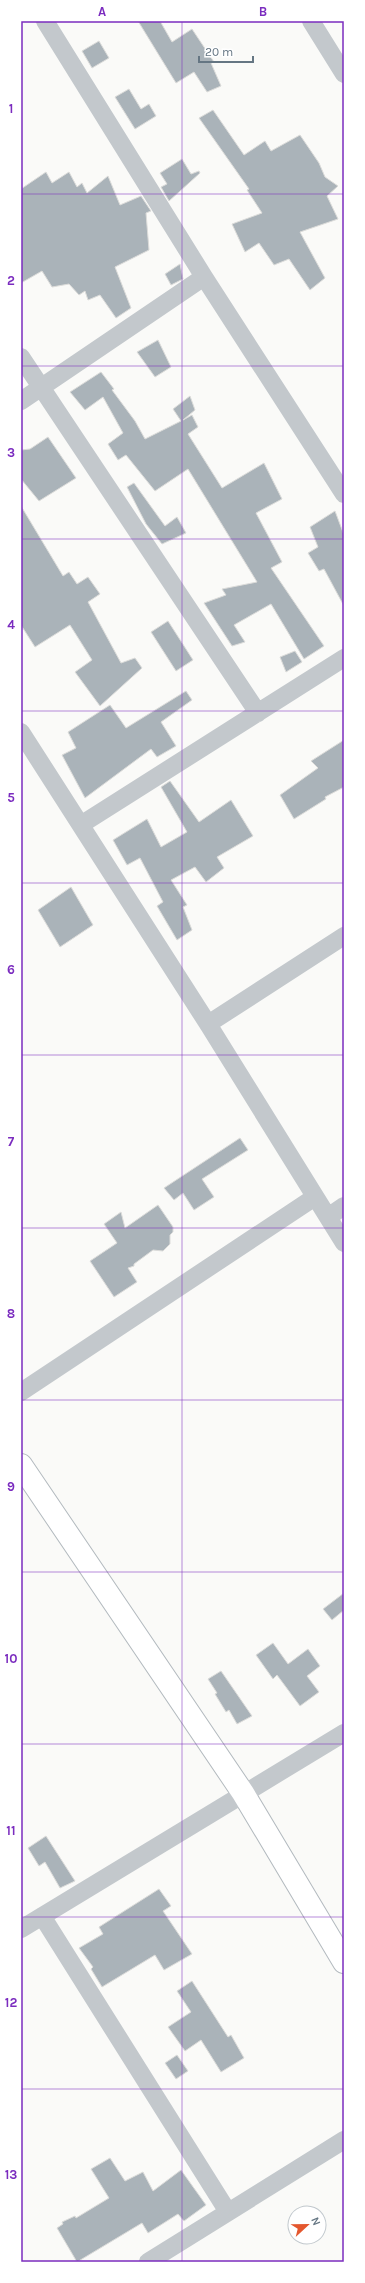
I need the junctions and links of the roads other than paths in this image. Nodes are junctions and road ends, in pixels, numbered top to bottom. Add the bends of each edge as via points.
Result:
1 (45, 21) edge
2 (310, 21) edge
3 (344, 74) edge
4 (204, 277) junction
5 (21, 357) edge
6 (40, 388) junction
7 (21, 401) edge
8 (344, 494) edge
9 (344, 658) edge
10 (258, 713) junction
11 (21, 732) edge
12 (82, 824) junction
13 (344, 936) edge
14 (208, 1024) junction
15 (315, 1197) junction
16 (344, 1206) edge
17 (328, 1217) junction
18 (344, 1243) edge
19 (21, 1392) edge
20 (21, 1465) edge
21 (344, 1733) edge
22 (243, 1793) junction
23 (42, 1916) junction
24 (21, 1929) edge
25 (344, 1962) edge
26 (344, 2140) edge
27 (228, 2212) junction
28 (148, 2262) edge

1 - 4 street
2 - 3 street
4 - 6 street
4 - 8 street
5 - 6 street
6 - 7 street
6 - 10 street
9 - 10 street
10 - 12 street
11 - 12 street
12 - 14 street
13 - 14 street
14 - 15 street
15 - 17 street
15 - 19 street
16 - 17 street
17 - 18 street
20 - 22 main road
21 - 22 street
22 - 23 street
22 - 25 main road
23 - 24 street
23 - 27 street
26 - 27 street
27 - 28 street

